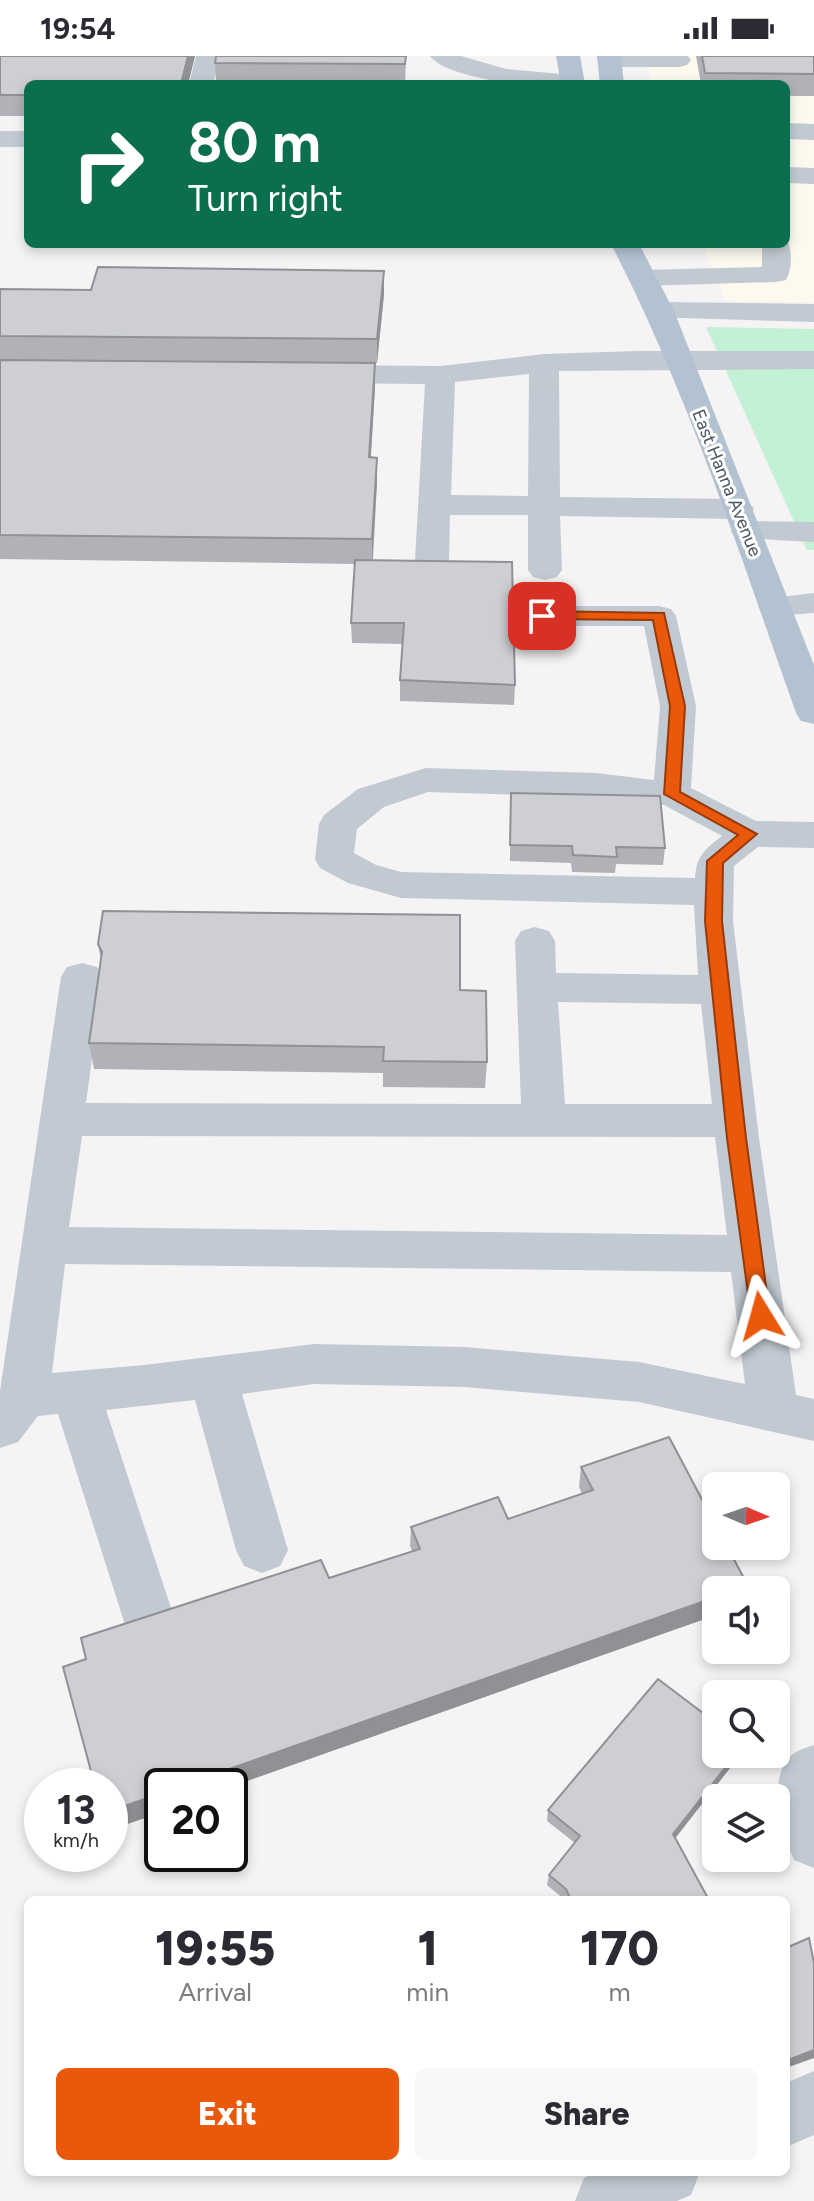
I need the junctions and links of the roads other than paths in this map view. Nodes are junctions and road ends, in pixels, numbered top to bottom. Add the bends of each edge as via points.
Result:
1 (208, 56) edge
2 (442, 56) edge
3 (568, 56) edge
4 (610, 67) edge
5 (679, 67) edge
6 (202, 80) edge
7 (536, 80) edge
8 (572, 80) edge
9 (790, 131) edge
10 (814, 132) edge
11 (0, 139) edge
12 (24, 139) edge
13 (790, 175) edge
14 (814, 176) edge
15 (776, 248) edge
16 (632, 256) edge
17 (660, 311) junction
18 (814, 313) edge
19 (679, 359) junction
20 (814, 360) edge
21 (544, 363) junction
22 (292, 374) edge
23 (440, 375) junction
24 (436, 505) junction
25 (544, 506) junction
26 (742, 520) junction
27 (814, 532) edge
28 (432, 560) edge
29 (545, 570) dead end
30 (814, 603) edge
31 (775, 606) junction
32 (542, 616) dead end
33 (814, 713) edge
34 (672, 794) junction
35 (749, 834) junction
36 (814, 835) edge
37 (714, 892) junction
38 (535, 941) dead end
39 (82, 977) dead end
40 (536, 987) junction
41 (721, 990) junction
42 (60, 1119) junction
43 (544, 1121) junction
44 (735, 1121) junction
45 (44, 1245) junction
46 (752, 1254) junction
47 (213, 1377) junction
48 (13, 1390) edge
49 (76, 1392) junction
50 (794, 1414) edge
51 (262, 1550) dead end
52 (145, 1611) dead end
53 (814, 1772) edge
54 (814, 1840) edge
55 (814, 2102) edge
56 (790, 2114) edge
57 (660, 2176) edge
58 (607, 2201) edge

1 - 6 lane
2 - 7 lane via 465,69
3 - 8 main road
4 - 5 lane
9 - 10 lane
11 - 12 lane
13 - 14 lane
15 - 16 lane via 776,274 753,277
16 - 17 main road, East Hanna Avenue
17 - 18 lane
17 - 19 main road, East Hanna Avenue
19 - 20 lane
19 - 21 lane
19 - 26 main road, East Hanna Avenue
21 - 23 lane
21 - 25 lane
22 - 23 lane
23 - 24 lane
24 - 25 lane
24 - 28 lane
25 - 26 lane
25 - 29 lane
26 - 27 lane
26 - 31 main road, East Hanna Avenue
30 - 31 lane
31 - 33 main road, East Hanna Avenue
32 - 34 lane via 659,616 678,706
34 - 35 lane
34 - 37 lane via 596,785 426,780 371,798 338,824 334,859 401,885
35 - 36 lane
35 - 37 lane via 715,861
37 - 41 lane
38 - 40 lane
39 - 42 lane
40 - 41 lane
40 - 43 lane
41 - 44 lane
42 - 43 lane
42 - 45 lane
43 - 44 lane
44 - 46 lane
45 - 46 lane
45 - 48 lane
46 - 50 lane
47 - 49 lane
47 - 50 lane via 314,1364 465,1367 639,1382
47 - 51 lane
48 - 49 lane
49 - 52 lane
53 - 54 lane via 806,1782
55 - 56 lane
57 - 58 lane

